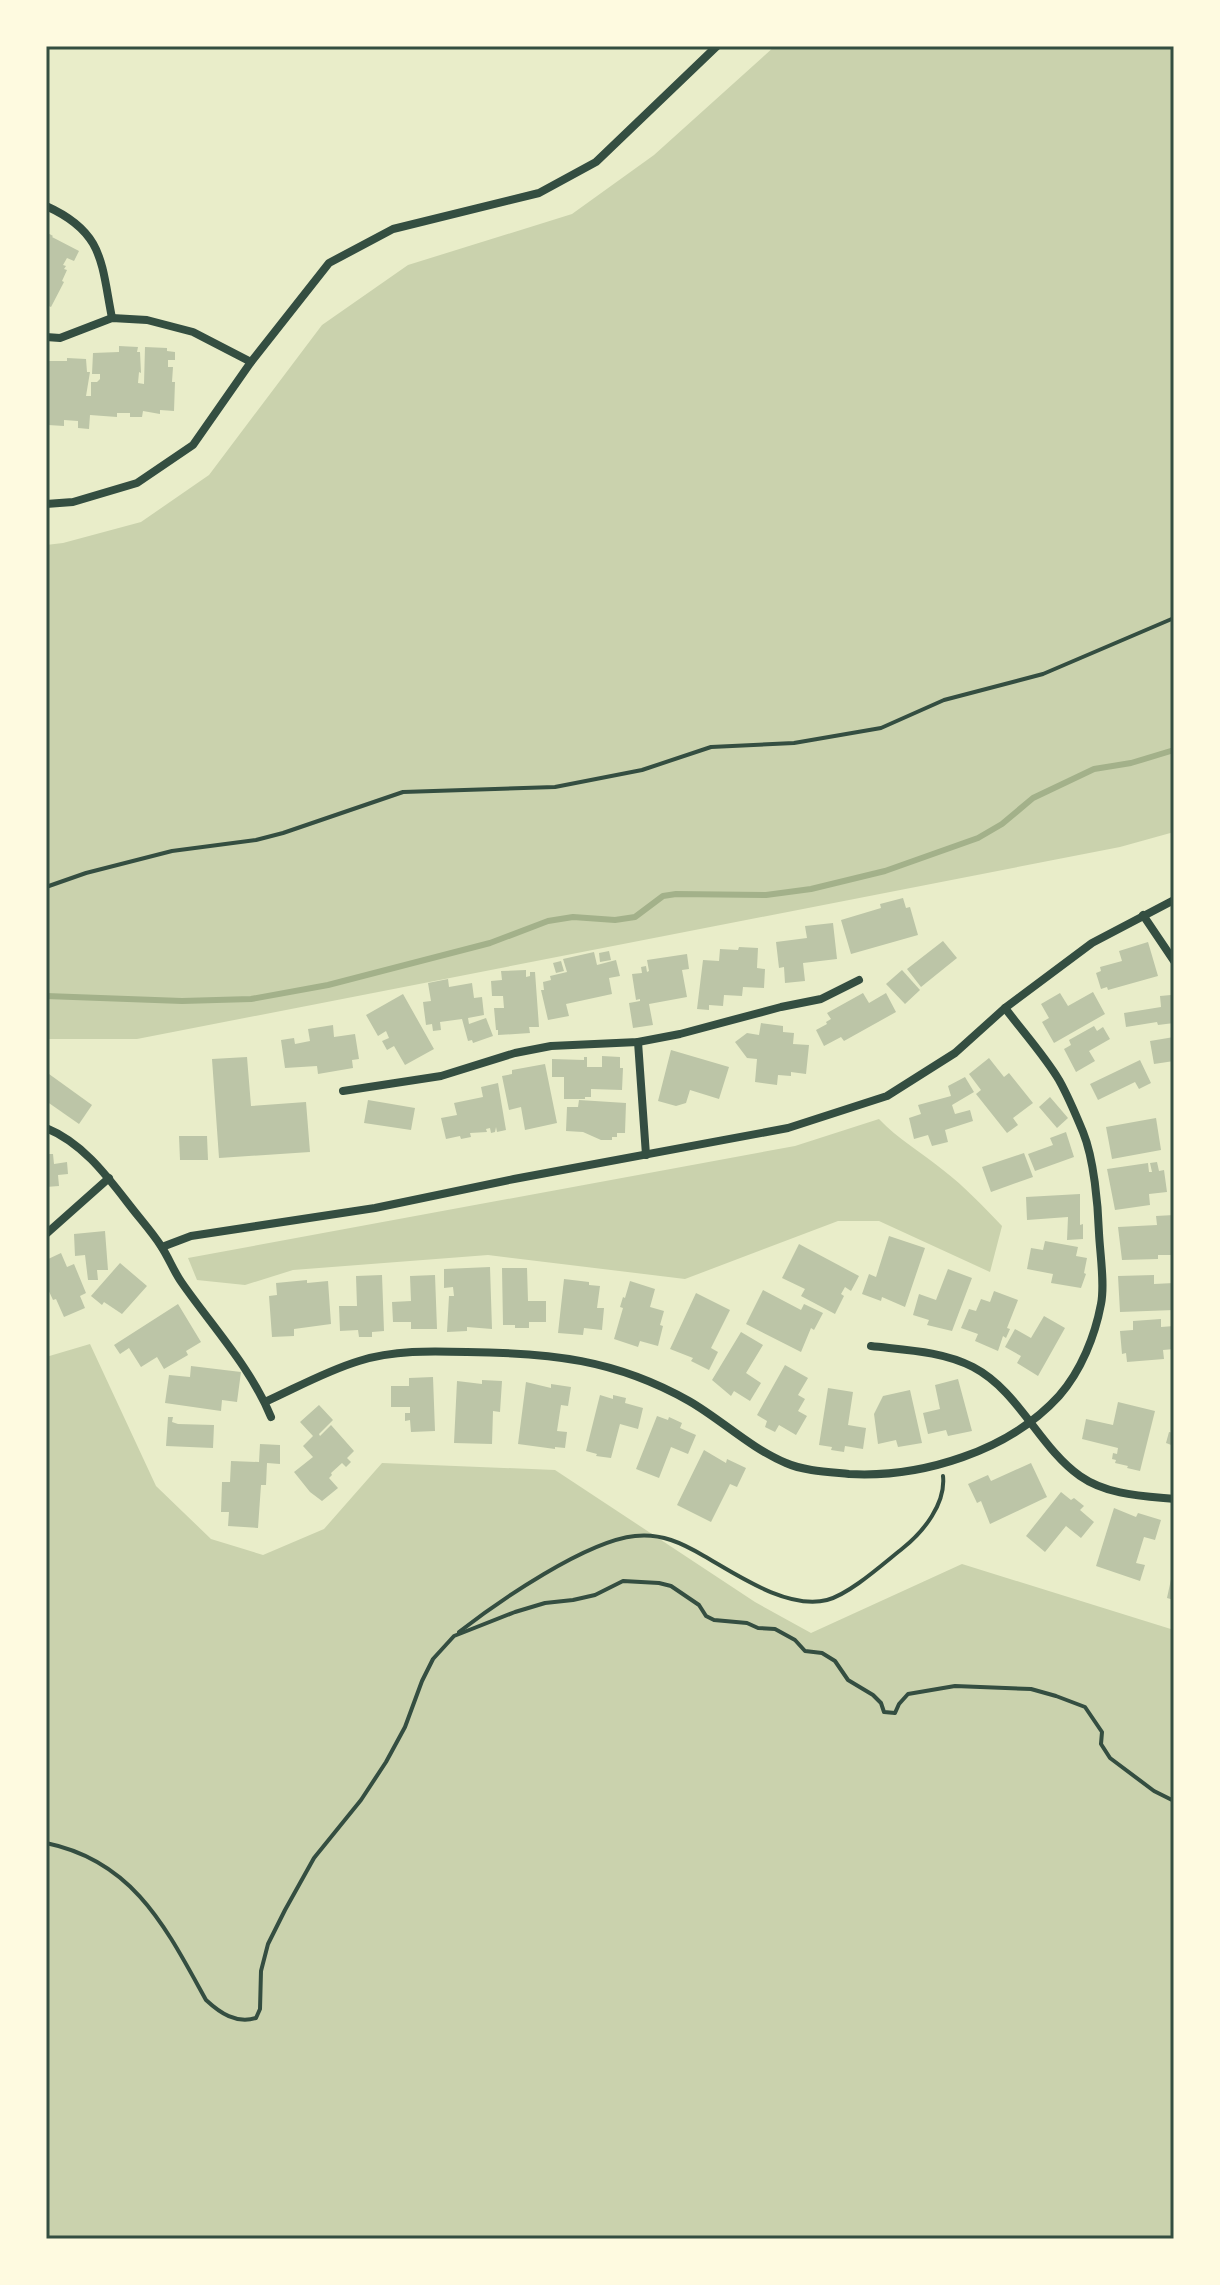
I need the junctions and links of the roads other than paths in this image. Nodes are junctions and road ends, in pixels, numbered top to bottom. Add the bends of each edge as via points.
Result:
1 (717, 46) edge
2 (46, 206) edge
3 (112, 318) junction
4 (46, 337) edge
5 (251, 362) junction
6 (46, 504) edge
7 (1174, 900) edge
8 (1143, 915) junction
9 (1174, 961) edge
10 (859, 980) dead end
11 (1005, 1008) junction
12 (638, 1042) junction
13 (343, 1091) dead end
14 (46, 1128) edge
15 (646, 1155) junction
16 (109, 1178) junction
17 (46, 1234) edge
18 (162, 1247) junction
19 (871, 1346) dead end
20 (265, 1402) junction
21 (271, 1417) dead end
22 (1030, 1421) junction
23 (1174, 1499) edge

1 - 5 street via 596,162 539,193 393,229 329,263
2 - 3 street via 67,215 90,236 100,254
3 - 4 street via 60,338
3 - 5 street via 193,332
5 - 6 street via 193,445 137,483 73,502
7 - 8 street
8 - 9 street
8 - 11 street via 1092,943
10 - 12 street via 821,999
11 - 15 street via 955,1053 887,1096 788,1128
11 - 22 street via 1058,1080 1085,1136 1097,1200 1102,1301 1086,1354 1060,1395
12 - 13 street via 551,1046 441,1076
12 - 15 street
14 - 16 street via 61,1134
15 - 18 street via 375,1208 191,1236
16 - 17 street
16 - 18 street
18 - 20 street
19 - 22 street via 924,1352 973,1368
20 - 21 street
20 - 22 street via 333,1370 383,1355 512,1353 582,1360 632,1374 690,1402 788,1465 851,1474 940,1464 994,1444
22 - 23 street via 1080,1476 1118,1493

